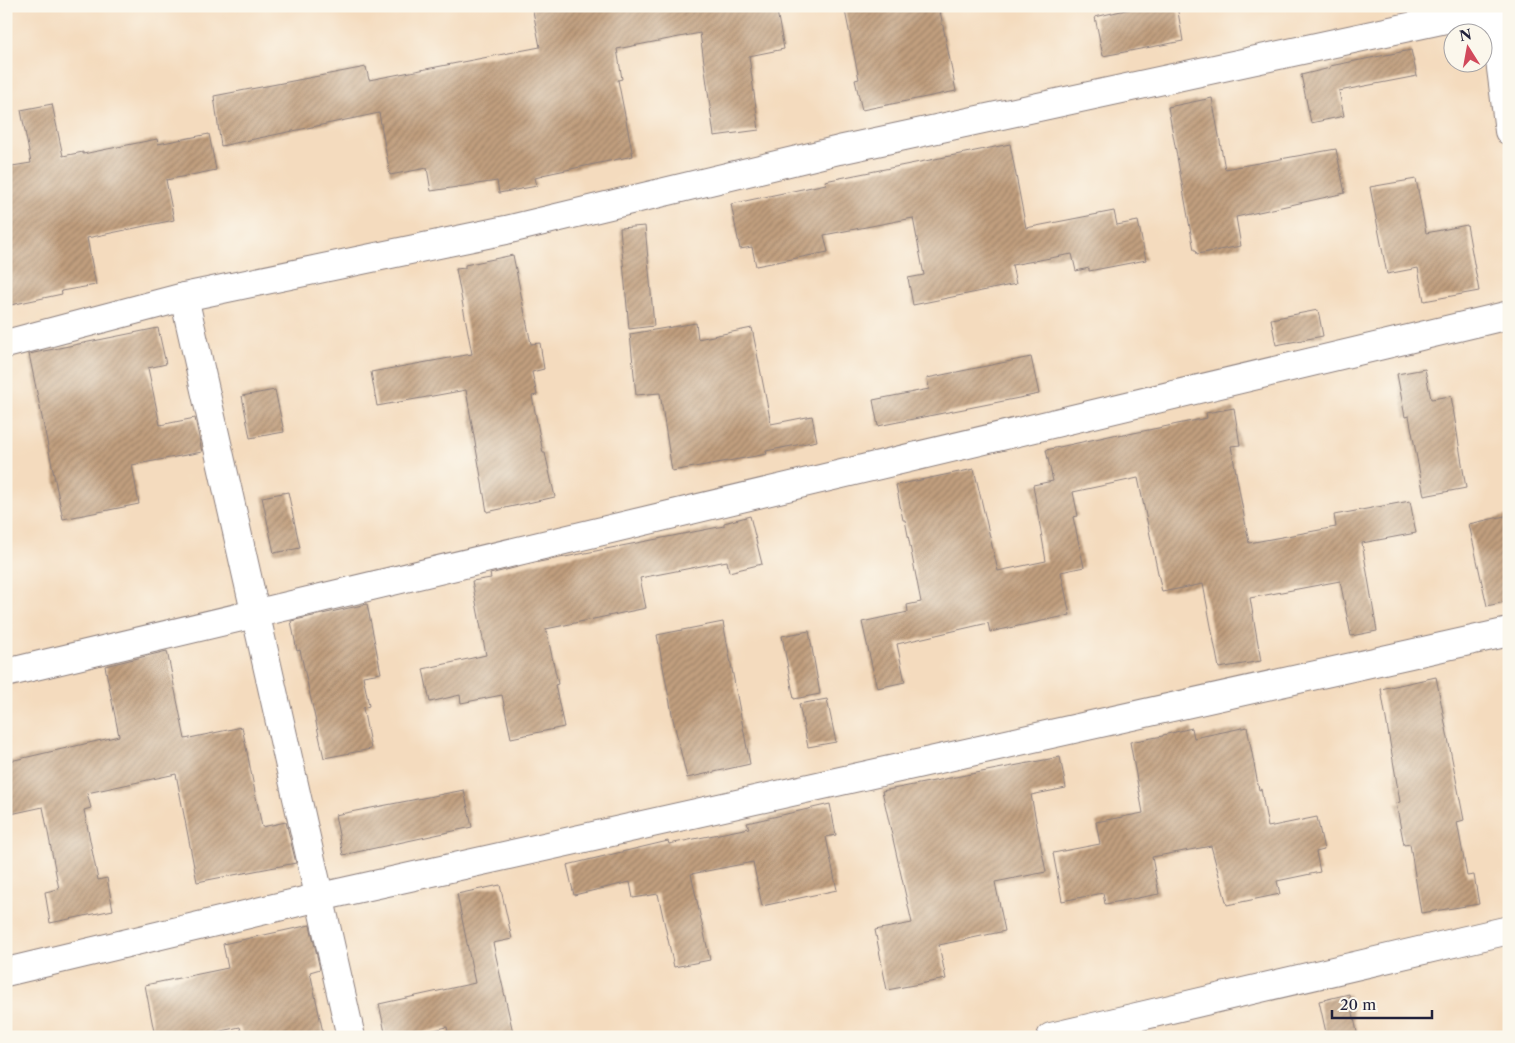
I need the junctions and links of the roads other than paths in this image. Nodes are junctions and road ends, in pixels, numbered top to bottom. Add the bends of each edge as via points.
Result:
1 (1498, 7) edge
2 (1509, 131) edge
3 (184, 297) junction
4 (1509, 315) edge
5 (6, 344) edge
6 (256, 613) junction
7 (1509, 632) edge
8 (6, 673) edge
9 (320, 897) junction
10 (1509, 930) edge
11 (6, 972) edge
12 (351, 1037) edge
13 (1051, 1037) edge

1 - 2 street
1 - 3 street via 839,150 506,230
3 - 5 street
3 - 6 street
4 - 6 street
6 - 8 street
6 - 9 street
7 - 9 street
9 - 11 street
9 - 12 street
10 - 13 street

